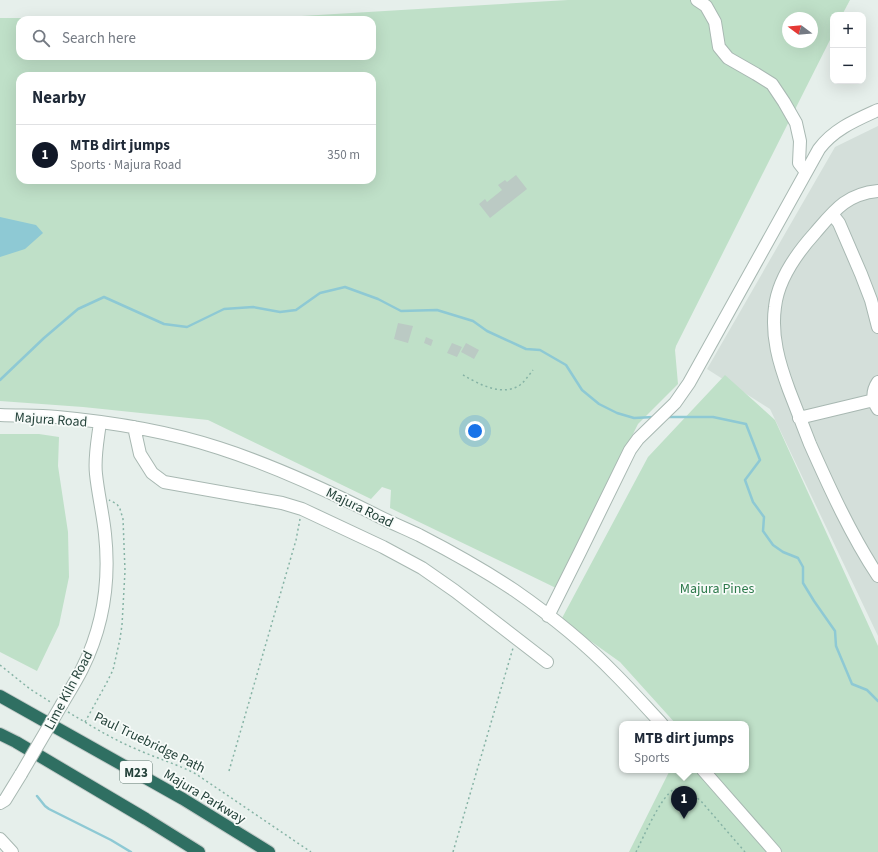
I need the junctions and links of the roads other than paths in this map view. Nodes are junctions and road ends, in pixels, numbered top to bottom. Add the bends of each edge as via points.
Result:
1 (698, 0) edge
2 (878, 110) edge
3 (806, 172) junction
4 (878, 191) edge
5 (832, 214) junction
6 (878, 327) edge
7 (878, 382) edge
8 (876, 404) edge
9 (0, 415) edge
10 (799, 418) junction
11 (100, 422) junction
12 (134, 427) junction
13 (878, 576) edge
14 (548, 616) junction
15 (547, 662) dead end
16 (0, 696) edge
17 (659, 721) edge
18 (0, 734) edge
19 (705, 773) edge
20 (0, 803) edge
21 (0, 839) edge
22 (12, 852) edge
23 (199, 852) edge
24 (269, 852) edge
25 (775, 852) edge

1 - 3 street via 706,6 715,22 719,47 728,58 772,84 784,102 796,123 800,141 799,163
2 - 3 street via 846,125 829,137
3 - 14 street via 689,383 675,403 630,450
4 - 5 street via 856,196
5 - 6 street via 839,223 869,293
5 - 10 street via 799,252 783,282 775,306 774,335 778,356
7 - 8 street via 873,392
8 - 10 street
9 - 11 street, Majura Road
10 - 13 street via 850,529
11 - 12 street, Majura Road
11 - 20 street, Lime Kiln Road, bridge via 96,474 105,534 107,580 104,606 82,669 21,774 5,800
12 - 14 street, Majura Road via 217,447 296,476 467,561 514,590
12 - 15 street via 140,454 152,473 164,482 282,503 302,509 383,547 422,568 455,591
14 - 17 street, Majura Road via 615,674
16 - 24 highway, Majura Parkway / M23 via 183,798
18 - 23 highway, M23
19 - 25 street
21 - 22 street

